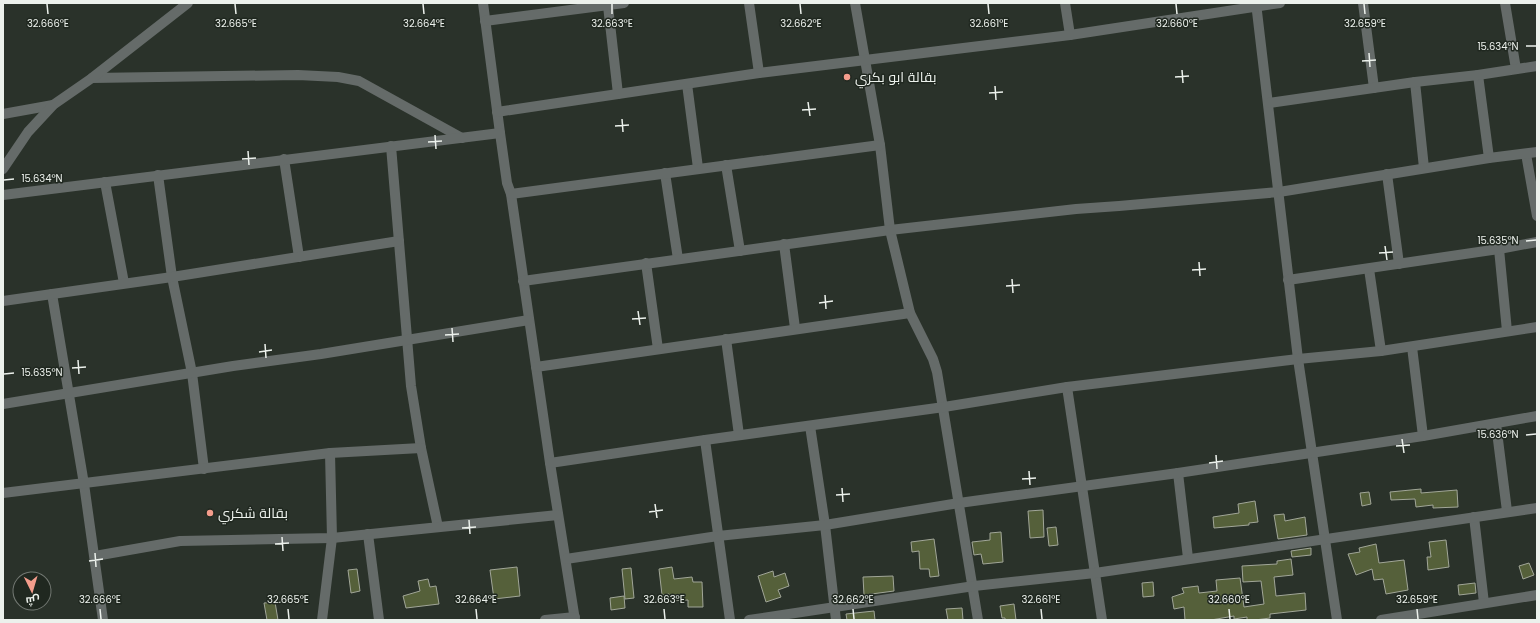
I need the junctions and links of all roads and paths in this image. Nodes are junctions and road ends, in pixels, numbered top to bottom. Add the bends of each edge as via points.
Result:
1 (188, 3) edge
2 (482, 3) edge
3 (624, 3) edge
4 (749, 3) edge
5 (855, 3) edge
6 (1065, 3) edge
7 (1280, 3) edge
8 (1363, 3) edge
9 (1505, 3) edge
10 (1257, 5) edge
11 (608, 6) junction
12 (485, 21) junction
13 (1070, 35) junction
14 (865, 60) junction
15 (1537, 66) edge
16 (1516, 69) junction
17 (759, 73) junction
18 (1478, 75) junction
19 (92, 78) junction
20 (1415, 82) junction
21 (687, 84) junction
22 (1374, 88) junction
23 (618, 94) junction
24 (1269, 103) junction
25 (53, 105) junction
26 (497, 112) junction
27 (3, 114) edge
28 (500, 133) junction
29 (462, 138) junction
30 (880, 145) junction
31 (391, 146) junction
32 (1537, 152) edge
33 (1526, 154) junction
34 (1489, 158) junction
35 (284, 159) junction
36 (726, 165) junction
37 (698, 168) junction
38 (1424, 168) junction
39 (3, 169) edge
40 (665, 173) junction
41 (1386, 174) junction
42 (158, 175) junction
43 (105, 182) junction
44 (1279, 192) junction
45 (510, 194) junction
46 (3, 196) edge
47 (1537, 216) edge
48 (890, 230) junction
49 (399, 241) junction
50 (1537, 242) edge
51 (784, 244) junction
52 (1499, 249) junction
53 (740, 251) junction
54 (299, 257) junction
55 (678, 259) junction
56 (646, 263) junction
57 (1399, 264) junction
58 (1369, 269) junction
59 (172, 276) junction
60 (1288, 280) junction
61 (523, 281) junction
62 (124, 283) junction
63 (52, 294) junction
64 (3, 301) edge
65 (910, 313) junction
66 (529, 320) junction
67 (1537, 327) edge
68 (795, 328) junction
69 (1507, 331) junction
70 (408, 339) junction
71 (726, 339) junction
72 (1412, 347) junction
73 (658, 349) junction
74 (1381, 351) junction
75 (1298, 359) junction
76 (536, 367) junction
77 (192, 373) junction
78 (1067, 387) junction
79 (68, 393) junction
80 (3, 404) edge
81 (944, 407) junction
82 (1537, 416) edge
83 (1496, 424) junction
84 (810, 426) junction
85 (739, 436) junction
86 (1423, 436) junction
87 (705, 440) junction
88 (421, 448) junction
89 (330, 453) junction
90 (1312, 453) junction
91 (550, 463) junction
92 (204, 469) junction
93 (1178, 473) junction
94 (84, 484) junction
95 (1082, 486) junction
96 (3, 493) edge
97 (959, 502) junction
98 (1537, 508) edge
99 (1507, 512) junction
100 (558, 515) junction
101 (1474, 518) junction
102 (825, 524) junction
103 (438, 527) junction
104 (368, 534) junction
105 (718, 536) junction
106 (332, 538) junction
107 (1324, 539) junction
108 (95, 556) junction
109 (1188, 558) junction
110 (566, 559) junction
111 (1094, 573) junction
112 (974, 586) junction
113 (1537, 595) edge
114 (1484, 603) junction
115 (834, 607) junction
116 (1446, 615) edge
117 (575, 619) edge
118 (103, 620) edge
119 (322, 620) edge
120 (379, 620) edge
121 (545, 620) edge
122 (730, 620) edge
123 (749, 620) edge
124 (836, 620) edge
125 (978, 620) edge
126 (1102, 620) edge
127 (1337, 620) edge
128 (1381, 620) edge

1 - 19 street
2 - 12 street
3 - 11 street
4 - 17 street
5 - 14 street
6 - 13 street
7 - 10 street
8 - 22 street
9 - 16 street
10 - 13 street
10 - 24 street
11 - 12 street
11 - 23 street
12 - 26 street
13 - 14 street
14 - 17 street
14 - 30 street
15 - 16 street
16 - 18 street
17 - 21 street
18 - 20 street
18 - 34 street
19 - 25 street
19 - 29 street via 298,75 338,77 359,81
20 - 22 street
20 - 38 street
21 - 23 street
21 - 37 street
22 - 24 street
23 - 26 street
24 - 44 street
25 - 27 street
25 - 39 street via 28,132
26 - 28 street
28 - 29 street
28 - 45 street
29 - 31 street
30 - 36 street
30 - 48 street
31 - 35 street
31 - 49 street
32 - 33 street
33 - 34 street
33 - 47 street
34 - 38 street
35 - 42 street
35 - 54 street
36 - 37 street
36 - 53 street
37 - 40 street
38 - 41 street
40 - 45 street
40 - 55 street
41 - 44 street
41 - 57 street
42 - 43 street
42 - 59 street
43 - 46 street
43 - 62 street
44 - 48 street via 1076,209
44 - 60 street
45 - 61 street
48 - 51 street
48 - 65 street
49 - 54 street
49 - 70 street
50 - 52 street
51 - 53 street
51 - 68 street
52 - 57 street
52 - 69 street
53 - 55 street
54 - 59 street
55 - 56 street
56 - 61 street
56 - 73 street
57 - 58 street
58 - 60 street
58 - 74 street
59 - 62 street
59 - 77 street
60 - 75 street
61 - 66 street
62 - 63 street
63 - 64 street
63 - 79 street
65 - 68 street
65 - 81 street via 933,359
66 - 70 street
66 - 76 street
67 - 69 street
68 - 71 street
69 - 72 street
70 - 77 street
70 - 88 street via 410,386
71 - 73 street
71 - 85 street
72 - 74 street
72 - 86 street
73 - 76 street
74 - 75 street
75 - 78 street
75 - 90 street
76 - 91 street
77 - 79 street
77 - 92 street
78 - 81 street
78 - 95 street
79 - 80 street
79 - 94 street
81 - 84 street
81 - 97 street
82 - 83 street
83 - 86 street
83 - 99 street
84 - 85 street
84 - 102 street
85 - 87 street
86 - 90 street
87 - 91 street
87 - 105 street
88 - 89 street
88 - 103 street
89 - 92 street
89 - 106 street
90 - 93 street
90 - 107 street
91 - 100 street
92 - 94 street
93 - 95 street
93 - 109 street
94 - 96 street
94 - 108 street
95 - 97 street
95 - 111 street
97 - 102 street
97 - 112 street
98 - 99 street
99 - 101 street
100 - 103 street
100 - 110 street
101 - 107 street
101 - 114 street
102 - 105 street
102 - 115 street
103 - 104 street
104 - 106 street
104 - 120 street
105 - 110 street
105 - 122 street
106 - 108 street via 180,540
106 - 119 street
107 - 109 street
107 - 127 street
108 - 118 street
109 - 111 street
110 - 117 street
111 - 112 street
111 - 126 street
112 - 115 street
112 - 125 street
113 - 114 street
114 - 116 street
115 - 123 street
115 - 124 street
116 - 128 street
117 - 121 street

